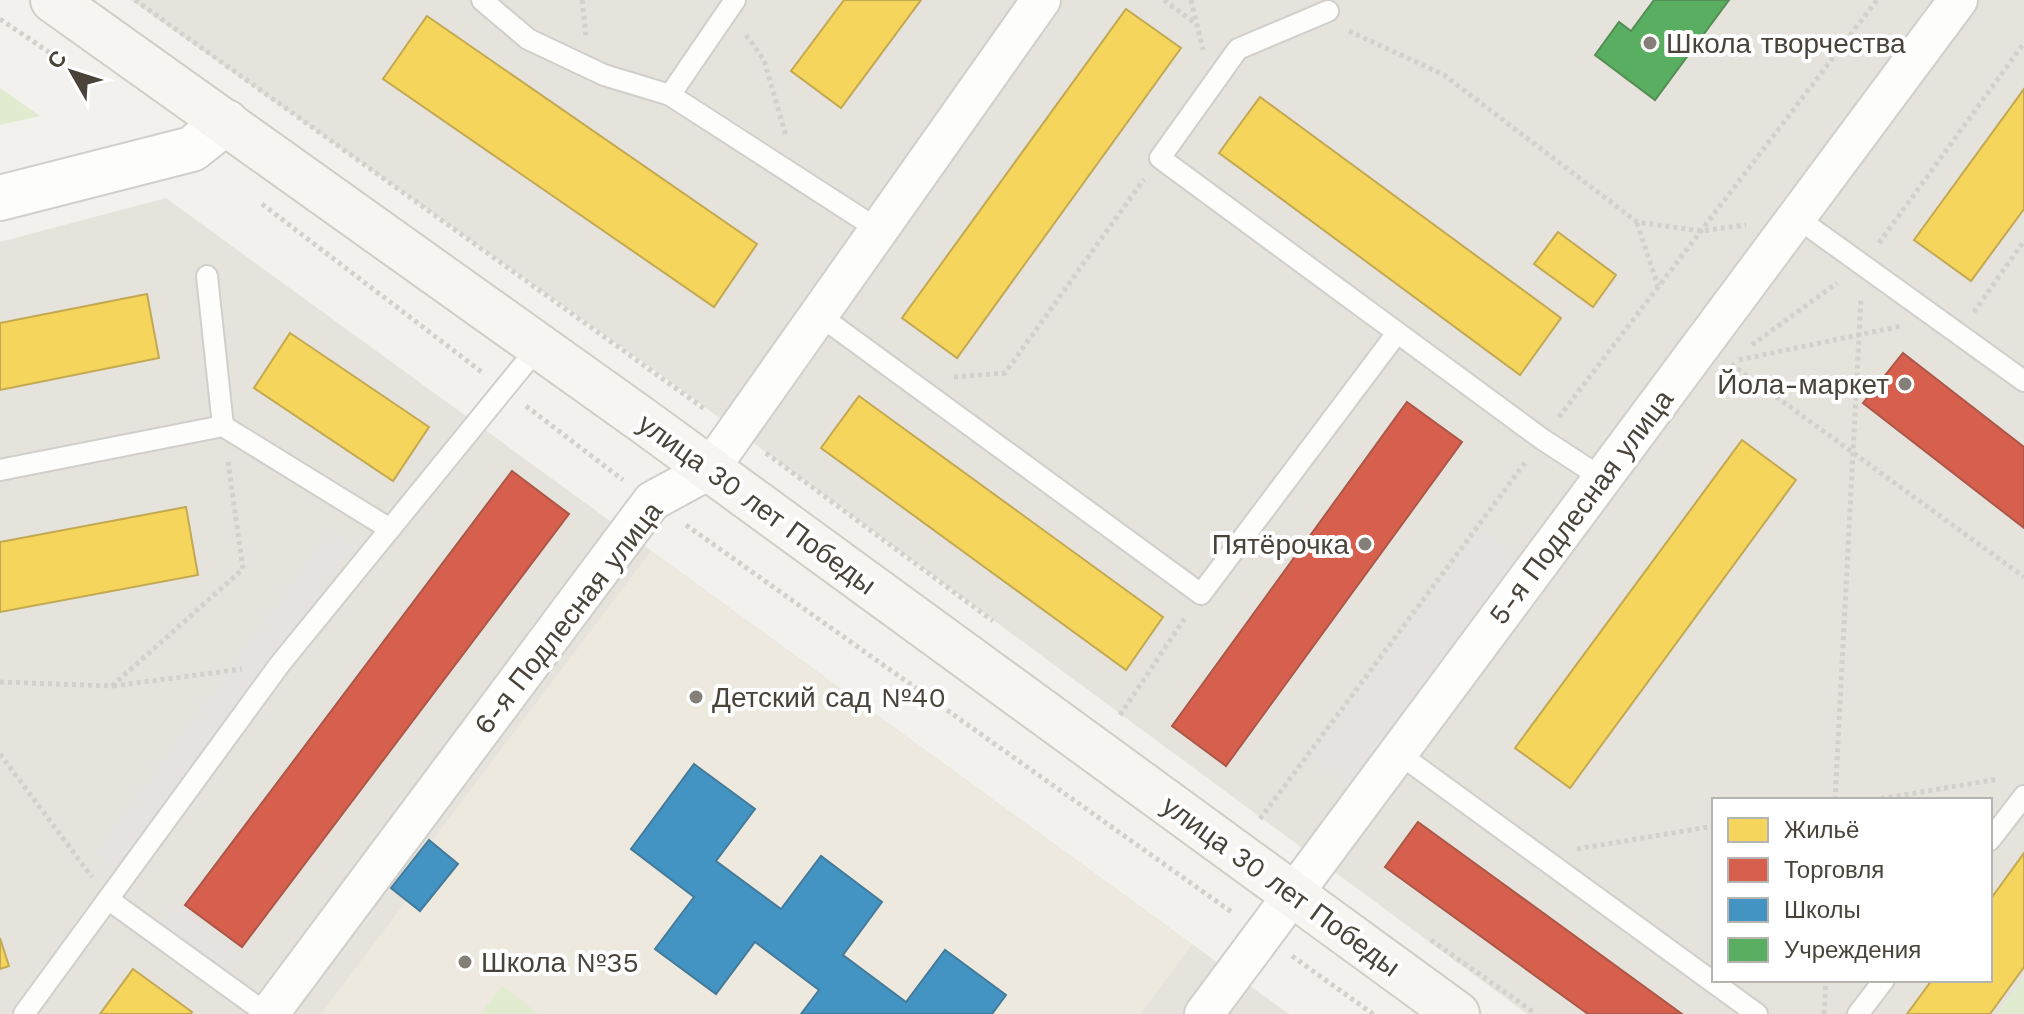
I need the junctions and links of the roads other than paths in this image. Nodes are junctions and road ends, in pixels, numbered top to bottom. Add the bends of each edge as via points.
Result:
1 (53, 0) edge
2 (482, 0) edge
3 (1041, 0) edge
4 (1958, 0) edge
5 (732, 5) edge
6 (1328, 11) road end
7 (670, 95) junction
8 (226, 122) junction
9 (0, 198) edge
10 (1796, 217) junction
11 (879, 230) junction
12 (207, 276) dead end
13 (819, 315) junction
14 (1397, 333) junction
15 (539, 346) junction
16 (2024, 381) edge
17 (223, 426) junction
18 (0, 470) edge
19 (709, 470) junction
20 (1602, 478) junction
21 (390, 529) junction
22 (1398, 753) junction
23 (2024, 796) edge
24 (1992, 837) edge
25 (1293, 894) junction
26 (109, 900) junction
27 (1712, 981) edge
28 (1713, 982) edge
29 (1882, 982) edge
30 (24, 1014) edge
31 (268, 1014) edge
32 (1204, 1014) edge
33 (1457, 1014) edge
34 (1757, 1014) edge
35 (1858, 1014) edge

1 - 8 main road, улица 30 лет Победы
2 - 7 lane via 528,39 604,75
3 - 11 street, 6-я Подлесная улица
4 - 10 street, 5-я Подлесная улица
5 - 7 lane
6 - 14 lane via 1238,49 1160,158
7 - 11 lane
8 - 9 street via 192,149
8 - 15 main road, улица 30 лет Победы
10 - 16 lane
10 - 20 street, 5-я Подлесная улица
11 - 13 street, 6-я Подлесная улица
12 - 17 lane
13 - 14 lane via 1201,594
13 - 19 street, 6-я Подлесная улица
14 - 20 lane
15 - 19 main road, улица 30 лет Победы
15 - 21 lane
17 - 18 lane
17 - 21 lane
19 - 25 main road, улица 30 лет Победы
19 - 31 street, 6-я Подлесная улица via 652,501
20 - 22 street, 5-я Подлесная улица
21 - 26 lane via 280,664
22 - 25 street, 5-я Подлесная улица
22 - 27 lane
23 - 24 lane
25 - 32 street, 5-я Подлесная улица
25 - 33 main road, улица 30 лет Победы
26 - 30 lane
26 - 31 lane
28 - 34 lane
29 - 35 lane

